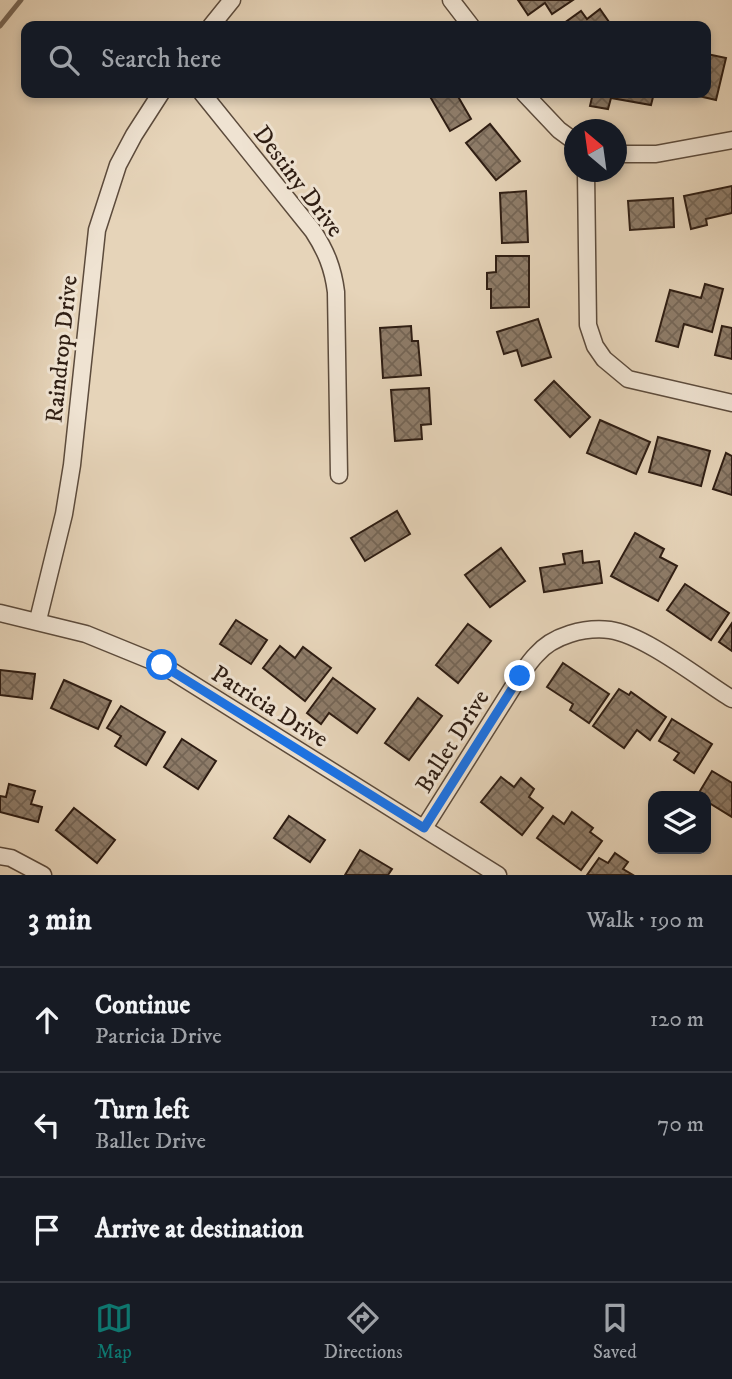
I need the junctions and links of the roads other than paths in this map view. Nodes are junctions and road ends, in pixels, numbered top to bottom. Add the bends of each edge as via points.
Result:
1 (232, 0) edge
2 (451, 0) edge
3 (215, 21) edge
4 (467, 21) edge
5 (157, 98) edge
6 (206, 98) edge
7 (528, 98) edge
8 (564, 133) edge
9 (732, 140) edge
10 (627, 154) edge
11 (586, 182) edge
12 (732, 403) edge
13 (339, 475) dead end
14 (0, 613) edge
15 (38, 620) junction
16 (732, 699) edge
17 (424, 828) junction
18 (0, 856) edge
19 (43, 875) edge
20 (498, 875) edge

1 - 3 street
2 - 4 street
5 - 15 street, Raindrop Drive via 118,165 97,230 72,465
6 - 13 street, Destiny Drive via 313,231 333,270
7 - 8 street
9 - 10 street via 656,154
11 - 12 street via 588,325 595,346 628,379
14 - 15 street, Patricia Drive
15 - 17 street, Patricia Drive via 162,665
16 - 17 street, Ballet Drive via 645,644 612,630 585,630 559,637 537,653 520,676
17 - 20 street, Patricia Drive
18 - 19 street

